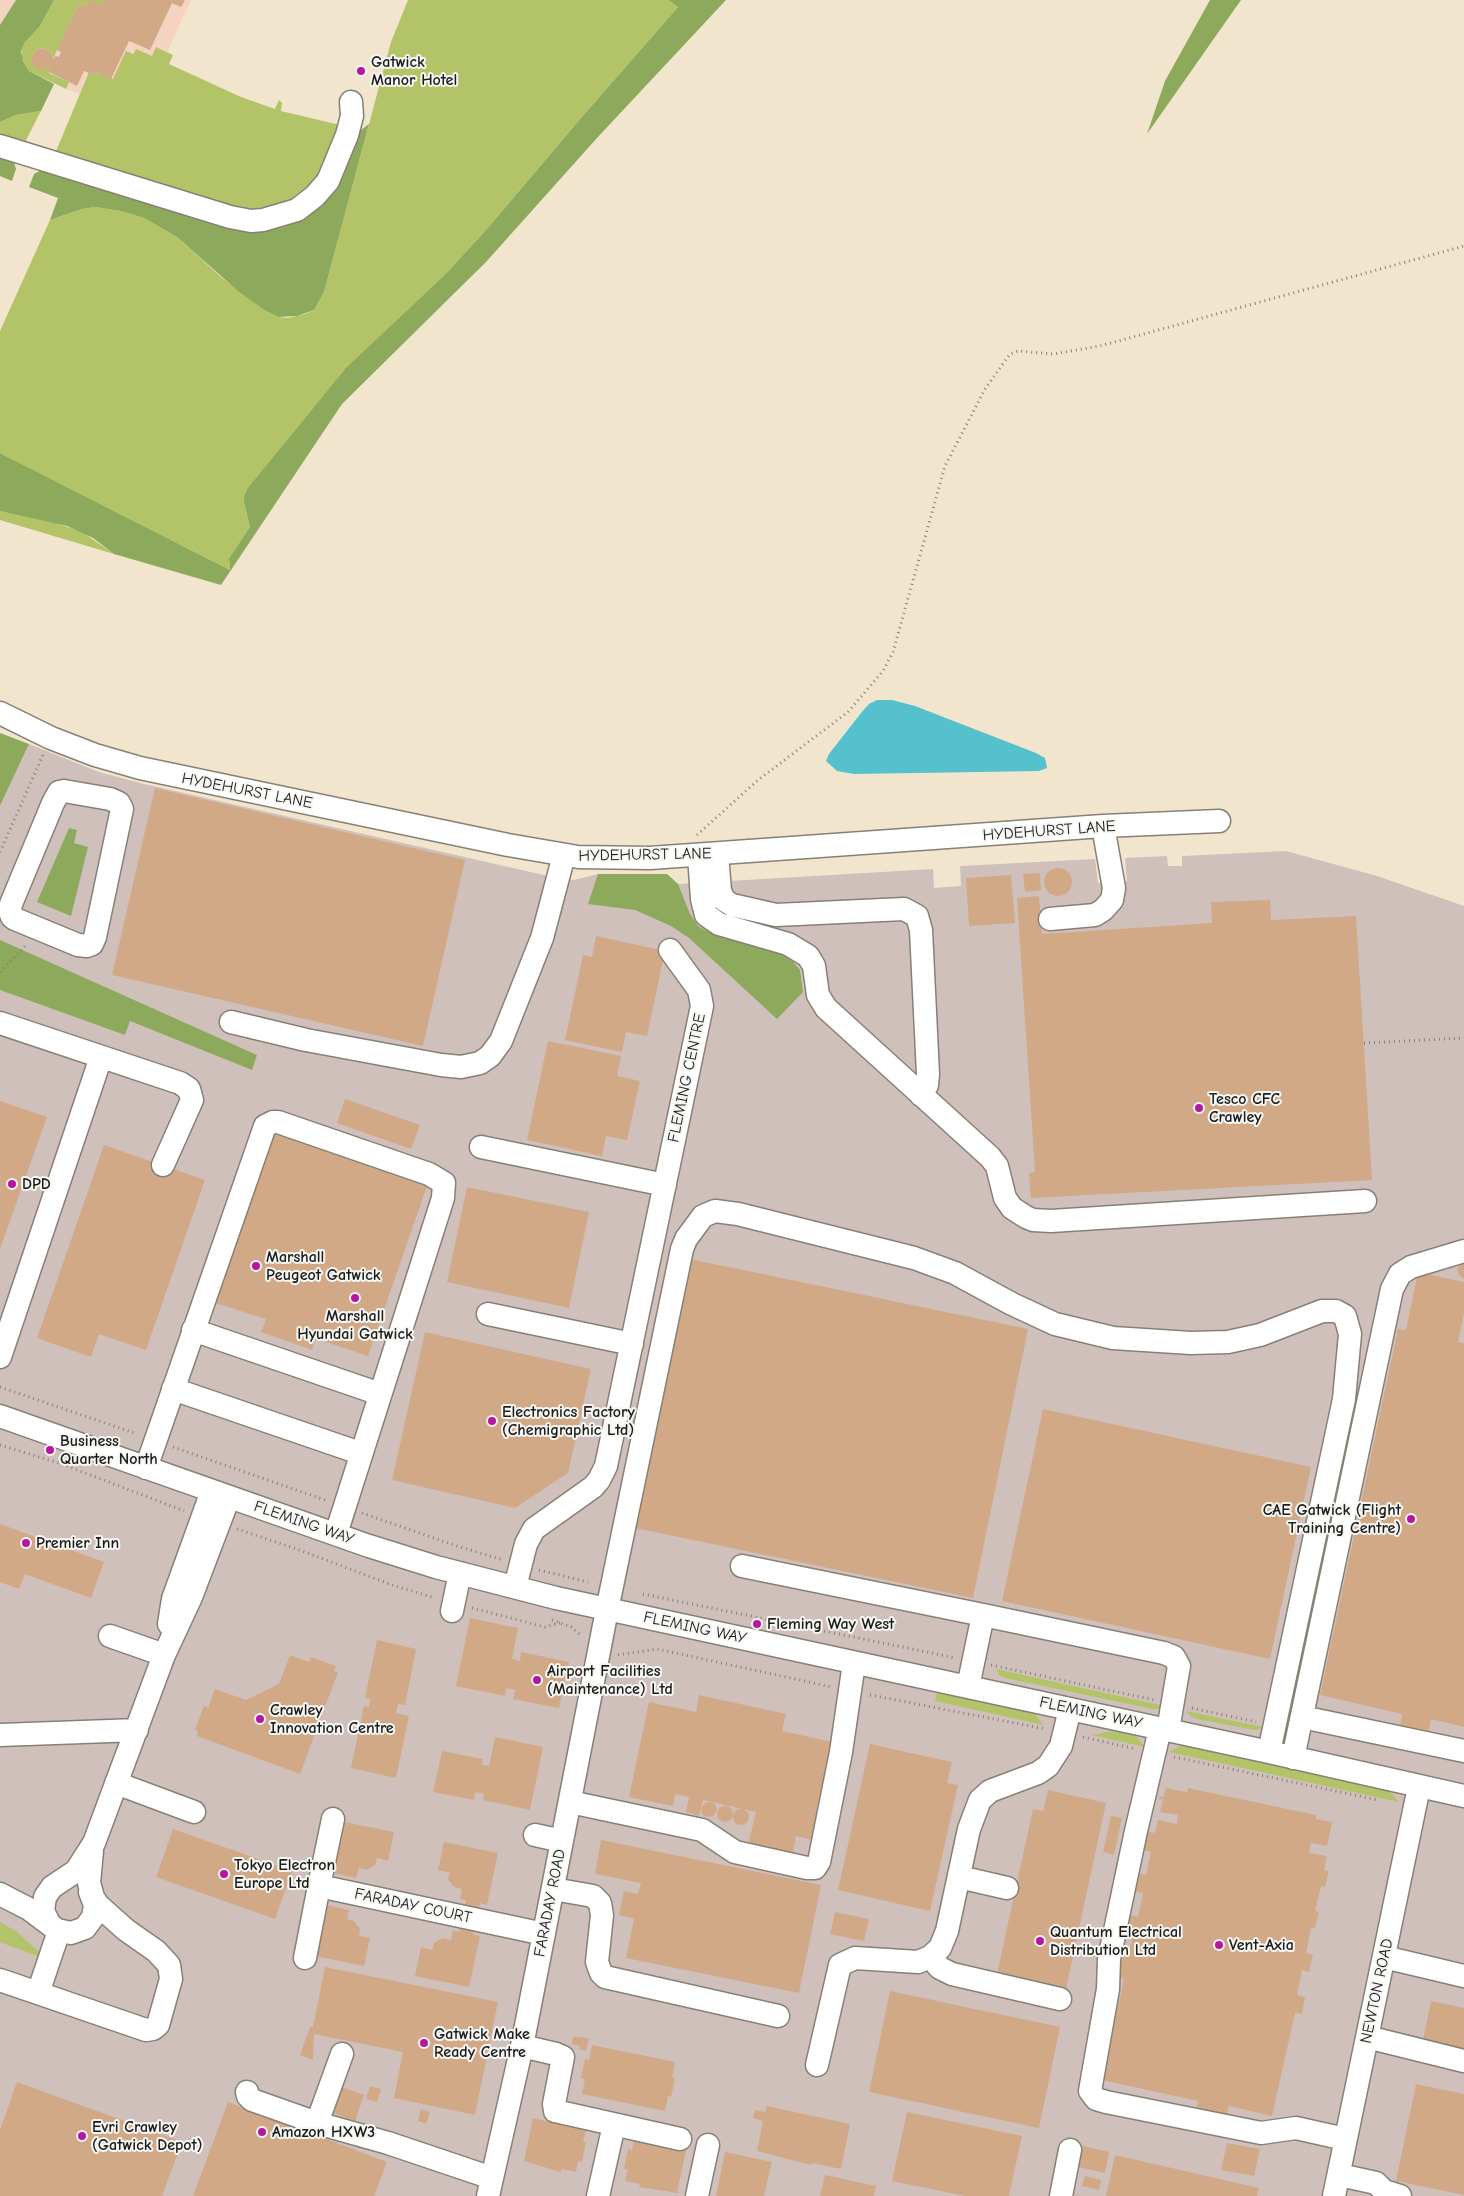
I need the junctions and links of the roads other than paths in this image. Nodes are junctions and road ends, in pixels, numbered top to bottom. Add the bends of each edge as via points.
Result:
1 (351, 102) dead end
2 (0, 146) edge
3 (0, 713) edge
4 (120, 763) junction
5 (110, 799) junction
6 (1218, 821) dead end
7 (1103, 826) junction
8 (564, 855) junction
9 (708, 855) junction
10 (1050, 919) dead end
11 (670, 950) dead end
12 (231, 1022) dead end
13 (0, 1023) edge
14 (101, 1057) junction
15 (921, 1095) junction
16 (481, 1147) dead end
17 (163, 1165) dead end
18 (664, 1186) junction
19 (1366, 1201) dead end
20 (1464, 1251) edge
21 (488, 1314) dead end
22 (194, 1330) junction
23 (632, 1344) junction
24 (0, 1357) edge
25 (174, 1389) junction
26 (380, 1394) junction
27 (0, 1416) edge
28 (360, 1453) junction
29 (146, 1468) junction
30 (221, 1494) junction
31 (336, 1534) junction
32 (742, 1566) dead end
33 (460, 1573) junction
34 (515, 1587) junction
35 (453, 1607) road end
36 (607, 1610) junction
37 (983, 1615) junction
38 (110, 1636) dead end
39 (164, 1655) junction
40 (854, 1663) junction
41 (968, 1687) junction
42 (1070, 1709) junction
43 (1302, 1717) junction
44 (137, 1730) junction
45 (1164, 1730) junction
46 (0, 1735) edge
47 (1464, 1751) edge
48 (1270, 1752) junction
49 (1293, 1758) junction
50 (116, 1783) junction
51 (1464, 1796) edge
52 (1417, 1797) junction
53 (570, 1802) junction
54 (194, 1812) dead end
55 (333, 1819) dead end
56 (534, 1835) dead end
57 (562, 1841) junction
58 (94, 1843) junction
59 (959, 1877) junction
60 (56, 1885) junction
61 (319, 1886) junction
62 (1007, 1888) dead end
63 (553, 1889) junction
64 (0, 1893) edge
65 (92, 1897) junction
66 (54, 1927) junction
67 (544, 1934) junction
68 (1384, 1957) junction
69 (305, 1958) dead end
70 (930, 1958) junction
71 (1464, 1976) edge
72 (0, 1980) edge
73 (38, 1993) junction
74 (1060, 1999) dead end
75 (778, 2016) dead end
76 (1367, 2037) junction
77 (522, 2046) junction
78 (342, 2054) dead end
79 (1464, 2061) edge
80 (817, 2065) dead end
81 (247, 2092) dead end
82 (317, 2123) junction
83 (614, 2125) junction
84 (1345, 2138) junction
85 (680, 2139) dead end
86 (708, 2145) dead end
87 (1070, 2150) dead end
88 (1337, 2185) edge
89 (490, 2187) edge
90 (599, 2193) edge
91 (697, 2196) edge
92 (1061, 2196) edge
93 (1400, 2196) edge

1 - 2 street via 352,116 347,135 328,181 297,210 263,220 230,217
3 - 4 street, HYDEHURST LANE via 50,738
4 - 5 street
4 - 8 street, HYDEHURST LANE
5 - 5 street via 119,803 122,813 94,941 82,946 12,917 10,908 57,795 69,791
6 - 7 street, HYDEHURST LANE
7 - 9 street, HYDEHURST LANE
7 - 10 street via 1114,888 1112,900 1095,915
8 - 9 street, HYDEHURST LANE via 609,859
8 - 12 street via 547,924 501,1041 490,1056 480,1062 461,1067 441,1065 306,1040
9 - 15 street via 702,899 706,914 719,924 788,944 808,956 814,966 818,995 826,1008
9 - 15 street via 724,900 732,905 776,915 904,909 917,916 928,1074 926,1089
11 - 18 street, FLEMING CENTRE via 695,982 702,1000
13 - 14 street
14 - 17 street via 190,1089 192,1100
14 - 24 street
15 - 19 street via 994,1161 1008,1203 1033,1220
16 - 18 street
18 - 23 street, FLEMING CENTRE
20 - 43 street via 1426,1261 1405,1271 1392,1289
21 - 23 street
22 - 25 street
22 - 26 street
22 - 26 street via 262,1130 268,1123 284,1124 429,1174 445,1187
23 - 34 street, FLEMING CENTRE via 604,1471 593,1487 534,1529 526,1544
25 - 28 street
25 - 29 street
26 - 28 street
27 - 29 street, FLEMING WAY
28 - 31 street
29 - 30 street, FLEMING WAY
30 - 31 street, FLEMING WAY
30 - 39 street via 172,1604
31 - 33 street, FLEMING WAY
32 - 37 street
33 - 34 street, FLEMING WAY
33 - 35 street
34 - 36 street, FLEMING WAY
36 - 40 street, FLEMING WAY
36 - 48 street, FARADAY ROAD via 682,1249 686,1239 709,1212 738,1214 914,1258 956,1274 1055,1324 1113,1338 1228,1342 1260,1335 1315,1313 1336,1311 1345,1316 1349,1328 1346,1386
36 - 53 street, FARADAY ROAD
37 - 41 street
37 - 45 street via 1174,1657 1179,1662 1179,1669
38 - 39 street
39 - 44 street
40 - 41 street, FLEMING WAY
40 - 53 street via 841,1752 819,1862 815,1868 740,1854 702,1830
41 - 42 street, FLEMING WAY
42 - 45 street, FLEMING WAY
42 - 59 street via 1058,1752 1045,1769 982,1797 969,1829
43 - 47 street
43 - 49 street
44 - 46 street
44 - 50 street
45 - 48 street, FLEMING WAY
45 - 84 street via 1155,1753 1134,1839 1109,1960 1108,1989 1091,2093 1096,2099 1106,2102 1261,2133 1296,2128
48 - 49 street, FLEMING WAY
49 - 52 street, FLEMING WAY
50 - 54 street
50 - 58 street
51 - 52 street, FLEMING WAY
52 - 68 street, NEWTON ROAD
53 - 57 street, FARADAY ROAD
55 - 61 street
56 - 57 street
57 - 63 street, FARADAY ROAD
58 - 60 street via 76,1871
58 - 65 street via 89,1876
59 - 62 street
59 - 70 street via 946,1935
60 - 64 street via 38,1893
60 - 65 street via 71,1882 82,1885
60 - 66 street via 45,1897 43,1906 44,1916
61 - 67 street, FARADAY COURT
61 - 69 street
63 - 67 street, FARADAY ROAD
63 - 75 street via 593,1896 600,1903 602,1915 597,1962 605,1977
64 - 66 street
65 - 66 street via 95,1909 87,1925 74,1933
65 - 73 street via 112,1919 167,1961 171,1978 160,2020 153,2029 143,2029
66 - 73 street
67 - 77 street, FARADAY ROAD
68 - 71 street
68 - 76 street, NEWTON ROAD
70 - 74 street via 952,1974
70 - 80 street via 914,1963 852,1958 842,1963 837,1971
72 - 73 street
76 - 79 street
76 - 84 street, NEWTON ROAD
77 - 83 street via 563,2057 554,2106 556,2111
77 - 89 street, FARADAY ROAD
78 - 82 street
81 - 82 street via 252,2100
82 - 89 street via 388,2143
83 - 85 street
83 - 90 street
84 - 88 street, NEWTON ROAD
86 - 91 street
87 - 92 street
88 - 93 street via 1376,2183 1384,2191

